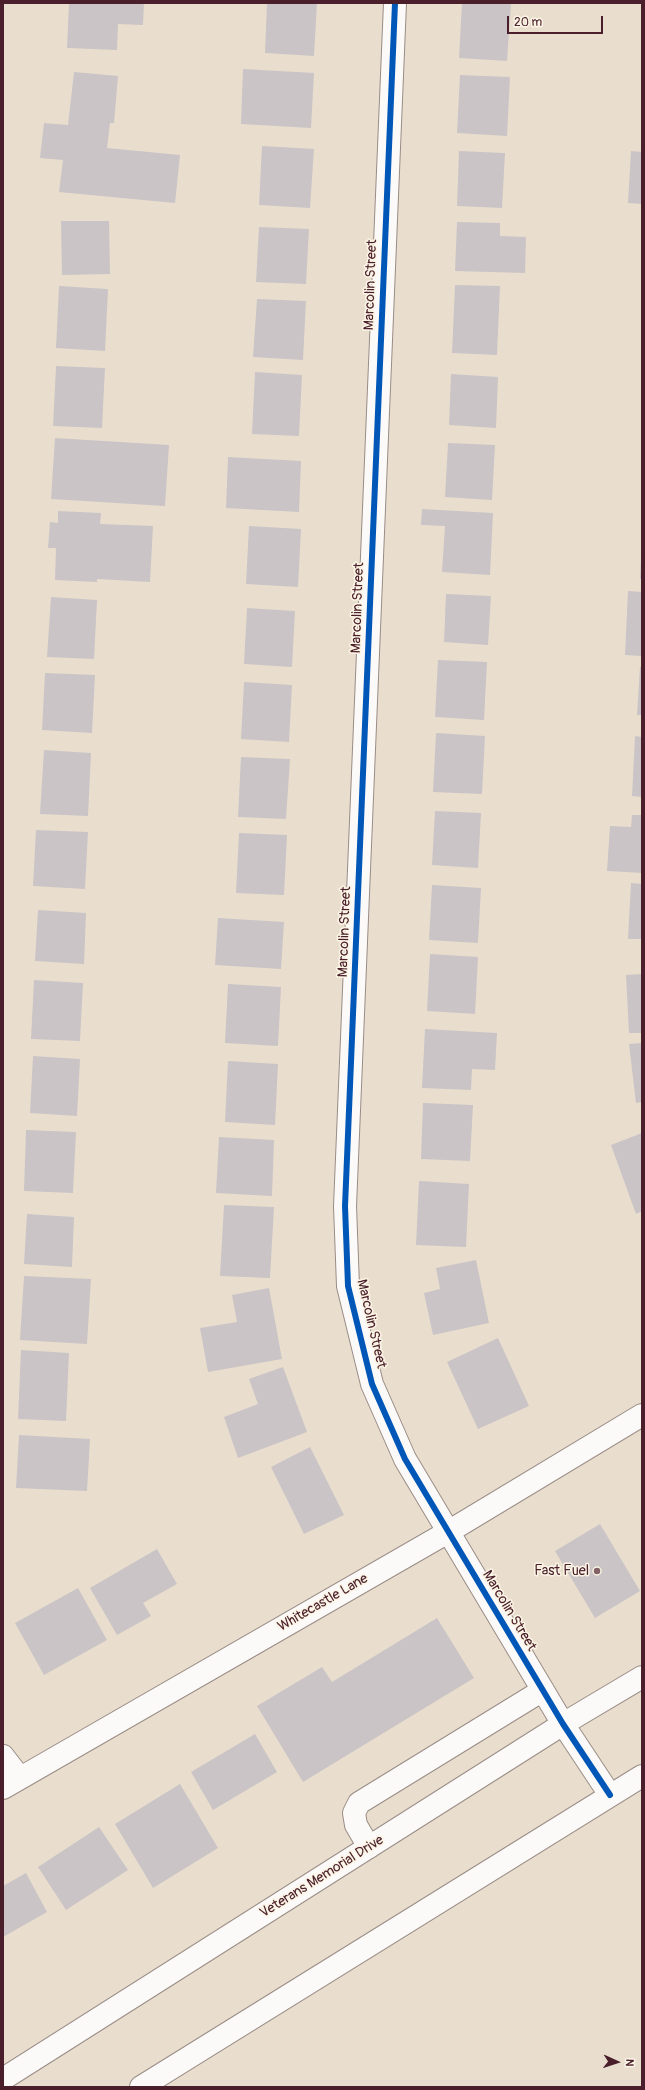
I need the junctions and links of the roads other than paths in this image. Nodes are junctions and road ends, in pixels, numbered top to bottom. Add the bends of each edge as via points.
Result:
1 (395, 3) edge
2 (642, 1415) edge
3 (448, 1532) junction
4 (642, 1677) edge
5 (543, 1690) junction
6 (563, 1724) junction
7 (3, 1756) edge
8 (642, 1776) edge
9 (11, 1783) edge
10 (610, 1795) junction
11 (369, 1847) junction
12 (3, 2079) edge
13 (141, 2087) edge

1 - 3 street, Marcolin Street via 346,1214 348,1286 372,1384 405,1459
2 - 3 street, Whitecastle Lane
3 - 5 street, Marcolin Street
3 - 9 street, Whitecastle Lane
4 - 6 street, Veterans Memorial Drive
5 - 6 street, Marcolin Street
5 - 11 street via 359,1802 354,1813 356,1825
6 - 10 street, Marcolin Street
6 - 11 street, Veterans Memorial Drive
7 - 9 street
8 - 10 street
10 - 13 street
11 - 12 street, Veterans Memorial Drive

